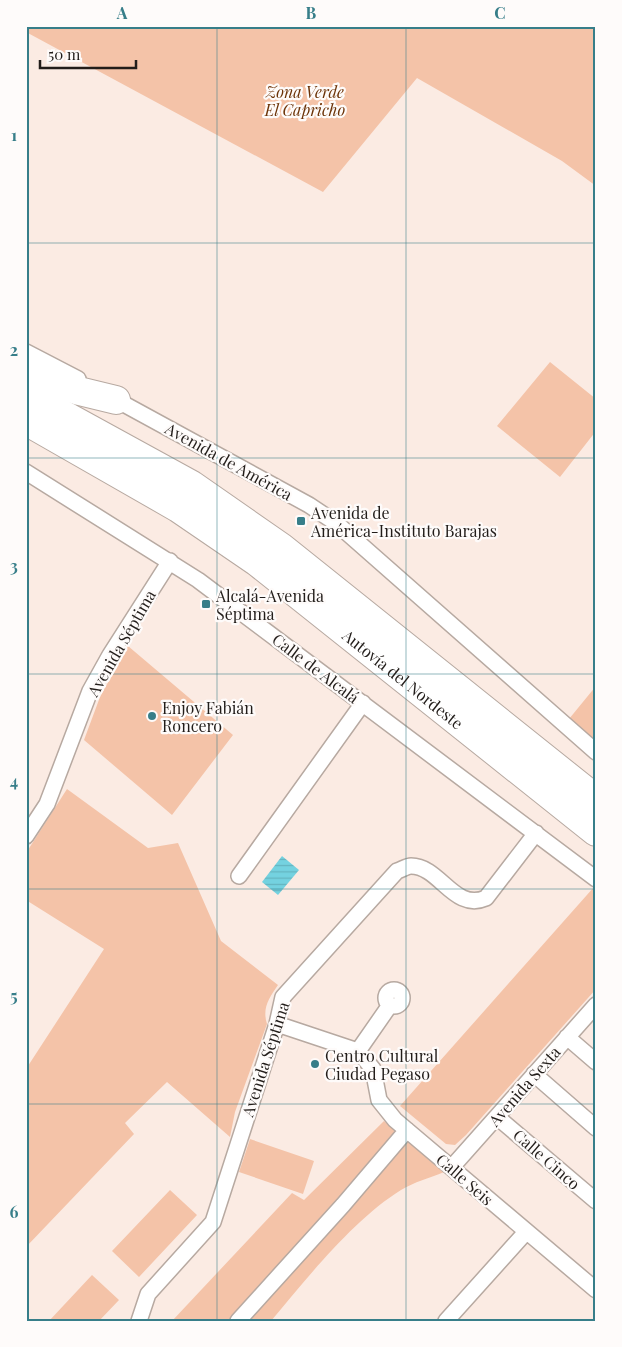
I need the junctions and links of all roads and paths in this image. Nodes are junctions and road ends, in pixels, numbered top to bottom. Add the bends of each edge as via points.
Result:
1 (26, 352) edge
2 (26, 373) edge
3 (26, 394) edge
4 (116, 400) junction
5 (26, 421) edge
6 (26, 472) edge
7 (170, 561) junction
8 (362, 703) junction
9 (596, 752) edge
10 (500, 755) junction
11 (596, 799) edge
12 (596, 832) edge
13 (536, 833) junction
14 (26, 836) edge
15 (596, 846) edge
16 (239, 876) dead end
17 (596, 879) edge
18 (390, 1005) dead end
19 (596, 1005) edge
20 (277, 1024) junction
21 (567, 1037) junction
22 (358, 1051) junction
23 (596, 1062) edge
24 (534, 1074) junction
25 (497, 1117) junction
26 (596, 1128) edge
27 (408, 1130) junction
28 (452, 1167) junction
29 (596, 1201) edge
30 (526, 1232) junction
31 (596, 1290) edge
32 (139, 1321) edge
33 (238, 1321) edge
34 (446, 1321) edge

1 - 4 street, Avenida de América
2 - 4 highway
3 - 11 highway, Autovía del Nordeste via 192,485 281,547
4 - 9 street, Avenida de América via 309,505 336,523
5 - 10 highway, Autovía del Nordeste via 178,508 257,562
6 - 7 street, Calle de Alcalá
7 - 8 street, Calle de Alcalá
7 - 14 street, Avenida Séptima via 90,691 47,804
8 - 13 street, Calle de Alcalá
8 - 16 street
10 - 12 highway, Autovía del Nordeste
10 - 15 highway via 518,784
13 - 17 street, Calle de Alcalá
13 - 20 street, Avenida Séptima via 486,898 476,902 466,900 421,868 410,866 397,871 283,997
18 - 22 street
19 - 21 street, Avenida Sexta
20 - 22 street
20 - 32 street, Avenida Séptima via 213,1222 148,1294
21 - 23 street
21 - 24 street, Avenida Sexta
22 - 27 street, Calle Seis via 373,1069 380,1100
24 - 25 street, Avenida Sexta
24 - 26 street
25 - 28 street, Avenida Sexta
25 - 29 street, Calle Cinco
27 - 28 street, Calle Seis
27 - 33 street
28 - 30 street, Calle Seis
30 - 31 street, Calle Seis
30 - 34 street

